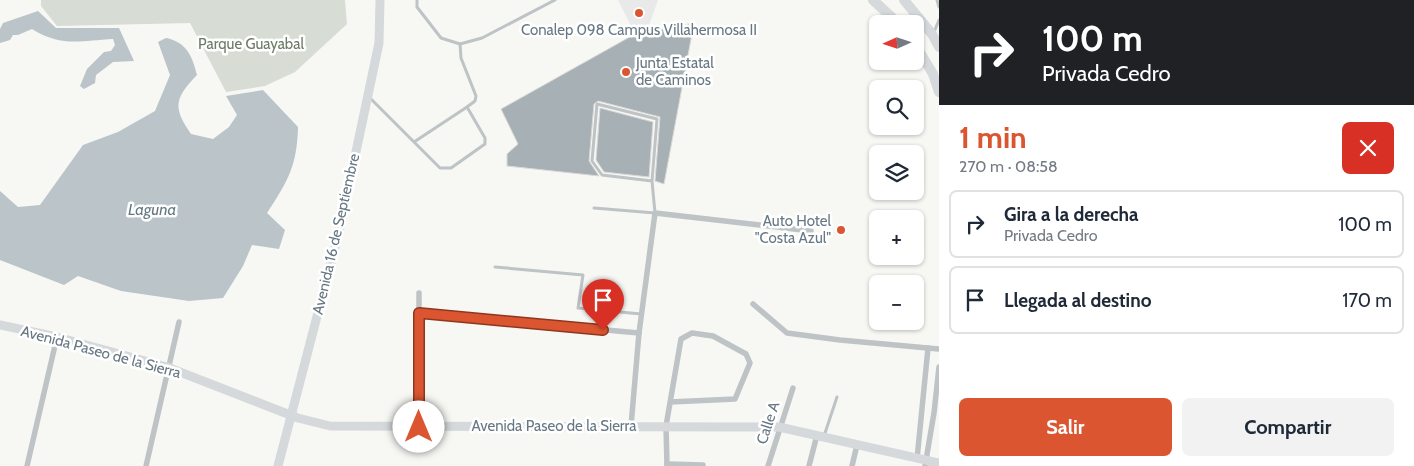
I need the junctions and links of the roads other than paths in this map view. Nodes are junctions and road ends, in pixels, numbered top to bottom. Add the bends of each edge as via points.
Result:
1 (380, 0) edge
2 (417, 0) edge
3 (555, 0) edge
4 (874, 0) edge
5 (904, 0) edge
6 (937, 0) edge
7 (939, 7) edge
8 (890, 15) edge
9 (939, 20) edge
10 (932, 34) junction
11 (460, 44) junction
12 (939, 48) edge
13 (924, 58) edge
14 (936, 76) edge
15 (939, 92) edge
16 (368, 95) junction
17 (467, 107) junction
18 (414, 142) junction
19 (652, 180) junction
20 (594, 208) dead end
21 (655, 214) junction
22 (812, 231) dead end
23 (495, 267) dead end
24 (419, 293) dead end
25 (753, 304) dead end
26 (419, 313) junction
27 (642, 314) junction
28 (179, 322) dead end
29 (0, 325) edge
30 (639, 333) junction
31 (57, 337) junction
32 (928, 348) junction
33 (939, 349) edge
34 (167, 367) junction
35 (939, 367) edge
36 (793, 388) dead end
37 (837, 397) dead end
38 (670, 402) junction
39 (291, 416) junction
40 (631, 426) junction
41 (666, 426) junction
42 (419, 427) junction
43 (780, 427) junction
44 (820, 436) junction
45 (857, 445) junction
46 (928, 463) edge
47 (667, 465) edge
48 (703, 465) edge
49 (27, 466) edge
50 (146, 466) edge
51 (278, 466) edge
52 (768, 466) edge
53 (809, 466) edge
54 (852, 466) edge

1 - 16 main road, Avenida 16 de Septiembre via 379,44
2 - 11 lane via 417,7 442,38
3 - 11 lane via 482,38
4 - 8 main road
5 - 10 main road
6 - 7 lane
9 - 10 lane
10 - 12 main road
11 - 17 lane via 461,58 476,96
13 - 14 main road
14 - 15 main road
16 - 18 lane
16 - 39 main road, Avenida 16 de Septiembre via 339,232
17 - 18 lane
17 - 18 lane via 485,144 451,168 440,168
19 - 19 lane via 602,175 592,161 597,104 657,119
19 - 21 lane
20 - 21 lane
21 - 22 street
21 - 27 street
23 - 27 lane via 583,274 578,308
24 - 26 street
25 - 32 street via 787,333
26 - 30 street
26 - 42 street
27 - 30 street
28 - 34 street
29 - 31 main road, Avenida Paseo de la Sierra
30 - 40 street
31 - 34 main road, Avenida Paseo de la Sierra
31 - 49 street
32 - 33 street
32 - 46 street
34 - 39 main road, Avenida Paseo de la Sierra
34 - 50 street
35 - 46 street
36 - 43 street, Calle A
37 - 44 lane
38 - 38 street via 680,339 692,332 713,336 746,354 750,363 735,399
38 - 41 street
39 - 42 main road, Avenida Paseo de la Sierra via 330,426
39 - 51 main road, Avenida 16 de Septiembre
40 - 41 main road, Avenida Paseo de la Sierra
40 - 42 main road, Avenida Paseo de la Sierra
41 - 43 main road, Avenida Paseo de la Sierra
41 - 47 street
43 - 44 main road, Avenida Paseo de la Sierra
43 - 52 street, Calle A
44 - 45 main road, Avenida Paseo de la Sierra
44 - 53 street
45 - 46 main road, Avenida Paseo de la Sierra
45 - 54 street
47 - 48 street

